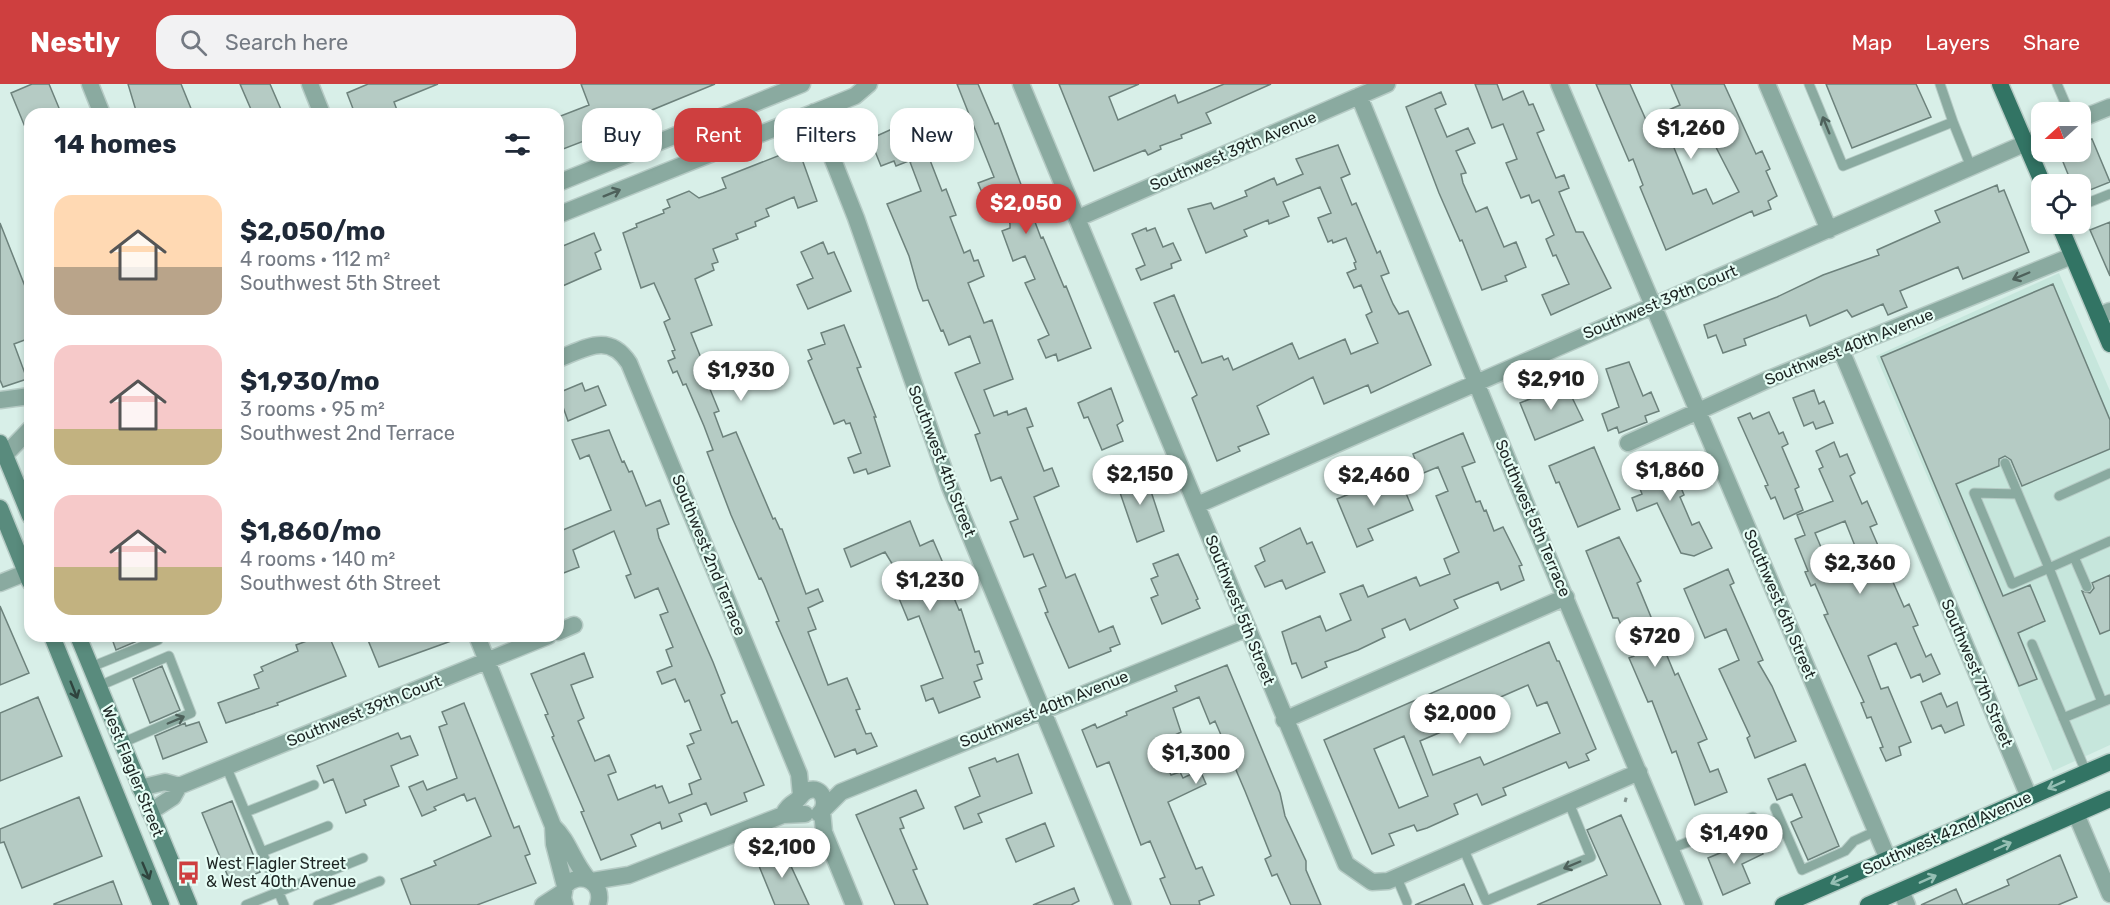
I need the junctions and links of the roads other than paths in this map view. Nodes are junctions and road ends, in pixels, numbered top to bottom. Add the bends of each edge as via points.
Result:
1 (90, 84) edge
2 (310, 84) edge
3 (802, 84) edge
4 (869, 84) edge
5 (1021, 84) edge
6 (1387, 84) edge
7 (1559, 84) edge
8 (1767, 84) edge
9 (1809, 84) edge
10 (1940, 84) edge
11 (2000, 84) edge
12 (2057, 84) edge
13 (1359, 96) junction
14 (2065, 102) edge
15 (2110, 107) edge
16 (100, 108) edge
17 (320, 108) edge
18 (824, 108) edge
19 (2091, 115) edge
20 (1953, 122) junction
21 (774, 128) edge
22 (2031, 141) edge
23 (2025, 143) junction
24 (834, 162) edge
25 (1971, 167) junction
26 (2039, 174) edge
27 (564, 181) edge
28 (2110, 194) edge
29 (2091, 202) edge
30 (564, 213) edge
31 (1078, 218) junction
32 (1829, 230) junction
33 (2063, 234) edge
34 (2072, 256) junction
35 (1654, 305) junction
36 (2104, 314) edge
37 (2110, 344) edge
38 (1841, 350) junction
39 (564, 357) edge
40 (1477, 382) junction
41 (24, 397) edge
42 (0, 400) edge
43 (1700, 412) junction
44 (24, 433) edge
45 (1628, 442) dead end
46 (2, 449) edge
47 (2005, 463) dead end
48 (2110, 474) edge
49 (2018, 494) junction
50 (2059, 496) dead end
51 (24, 502) edge
52 (1197, 505) junction
53 (0, 508) edge
54 (2110, 542) edge
55 (2074, 557) junction
56 (24, 563) edge
57 (2049, 568) junction
58 (24, 576) edge
59 (0, 583) edge
60 (2087, 587) dead end
61 (1566, 597) junction
62 (574, 626) dead end
63 (1248, 628) junction
64 (564, 630) edge
65 (54, 642) edge
66 (81, 642) edge
67 (153, 642) edge
68 (479, 642) edge
69 (533, 642) edge
70 (2032, 644) dead end
71 (487, 661) junction
72 (91, 667) junction
73 (99, 686) junction
74 (2106, 701) edge
75 (1043, 710) junction
76 (2063, 718) junction
77 (1284, 720) junction
78 (122, 743) junction
79 (2110, 762) edge
80 (226, 766) junction
81 (1639, 772) junction
82 (2086, 772) junction
83 (314, 785) dead end
84 (179, 786) junction
85 (140, 788) junction
86 (2029, 797) junction
87 (2110, 799) edge
88 (811, 803) junction
89 (1569, 803) junction
90 (1775, 808) dead end
91 (150, 812) junction
92 (246, 812) junction
93 (2076, 814) junction
94 (1753, 817) dead end
95 (328, 825) dead end
96 (553, 826) junction
97 (1876, 831) junction
98 (1670, 849) junction
99 (1464, 850) junction
100 (262, 852) junction
101 (363, 858) dead end
102 (1888, 859) junction
103 (629, 875) junction
104 (1397, 878) junction
105 (590, 880) junction
106 (380, 881) dead end
107 (279, 892) junction
108 (564, 894) edge
109 (2110, 894) edge
110 (1904, 898) edge
111 (598, 903) edge
112 (1405, 904) edge
113 (161, 905) edge
114 (189, 905) edge
115 (246, 905) edge
116 (284, 905) edge
117 (318, 905) edge
118 (543, 905) edge
119 (854, 905) edge
120 (1123, 905) edge
121 (1694, 905) edge
122 (1783, 905) edge
123 (1868, 905) edge

1 - 16 street
2 - 17 street
3 - 27 street
4 - 18 street via 855,96
5 - 31 street, Southwest 5th Street
6 - 13 street, Southwest 39th Avenue
7 - 35 street, Southwest 6th Street
8 - 32 street
20 -> 9 lane via 1843,166
10 - 20 lane
11 - 23 main road
12 - 14 lane
13 - 31 street, Southwest 39th Avenue
13 - 40 street, Southwest 5th Terrace
15 - 19 street
20 - 25 lane
30 -> 21 street
22 - 23 street, Southwest 39th Court
23 - 25 street, Southwest 39th Court
23 - 26 main road
24 - 75 street, Southwest 4th Street via 936,451
25 - 32 street, Southwest 39th Court
28 - 29 lane
31 - 52 street, Southwest 5th Street
32 - 35 street, Southwest 39th Court
33 - 34 main road
34 - 36 main road
34 -> 38 street, Southwest 40th Avenue
35 - 40 street, Southwest 39th Court
35 - 43 street, Southwest 6th Street
36 - 37 main road
38 - 43 street, Southwest 40th Avenue
38 - 86 street, Southwest 7th Street
39 - 88 street, Southwest 2nd Terrace via 592,346 609,345 629,363
40 - 52 street, Southwest 39th Court
40 - 61 street, Southwest 5th Terrace
41 - 42 street
43 - 45 street, Southwest 40th Avenue
43 - 97 street, Southwest 6th Street
44 - 46 street
46 - 51 main road
47 - 49 lane
48 - 50 lane
49 - 57 lane
49 - 57 lane via 1974,493 2012,584
52 - 63 street, Southwest 5th Street
53 - 56 main road
54 - 55 lane
55 - 57 lane
55 - 60 lane
57 - 74 lane
58 - 59 street
61 - 77 street
61 - 81 street, Southwest 5th Terrace
62 - 64 street
63 - 75 street, Southwest 40th Avenue
63 - 77 street, Southwest 5th Street
65 -> 113 main road, West Flagler Street
66 - 72 main road, West Flagler Street
67 - 72 lane
68 - 71 street
69 - 71 street, Southwest 39th Court
70 - 76 lane
71 - 80 street, Southwest 39th Court
71 - 96 street
72 - 73 main road, West Flagler Street
73 - 78 main road, West Flagler Street
78 -> 73 lane via 191,713 169,656
74 - 76 lane
75 - 88 street, Southwest 40th Avenue
75 - 120 street, Southwest 4th Street
76 - 82 lane
77 - 104 street, Southwest 5th Street via 1346,864 1364,879 1381,883
78 - 85 main road, West Flagler Street
79 - 82 main road, Southwest 42nd Avenue
80 - 84 street, Southwest 39th Court
80 - 92 lane
81 - 89 street
81 - 98 street, Southwest 5th Terrace
82 -> 86 main road, Southwest 42nd Avenue
83 - 92 lane
84 - 85 street, Southwest 39th Court via 165,782
84 - 91 street, Southwest 39th Court via 173,797
85 - 91 main road, West Flagler Street
86 - 102 main road, Southwest 42nd Avenue
87 - 93 main road, Southwest 42nd Avenue
88 - 103 street, Southwest 40th Avenue
88 - 119 street, Southwest 2nd Terrace
89 - 99 street
89 -> 99 lane via 1591,857 1486,901
90 - 97 lane via 1802,870 1845,851 1854,841
91 - 114 main road, West Flagler Street
92 - 100 lane
93 - 109 street
110 -> 93 main road, Southwest 42nd Avenue
94 - 98 lane
95 - 100 lane
96 - 105 street
96 - 108 street
97 - 102 street, Southwest 6th Street
98 - 121 street, Southwest 5th Terrace
99 - 104 street
100 - 107 lane
101 - 107 lane
102 -> 122 main road, Southwest 42nd Avenue
103 - 105 street, Southwest 40th Avenue
103 - 111 street, Southwest 40th Avenue
104 - 112 lane
105 - 108 street, Southwest 40th Avenue via 574,879
105 - 111 street, Southwest 40th Avenue via 599,890
106 - 117 lane
107 - 115 lane
107 - 116 lane
108 - 118 street, Southwest 40th Avenue
110 - 123 main road, Southwest 42nd Avenue

